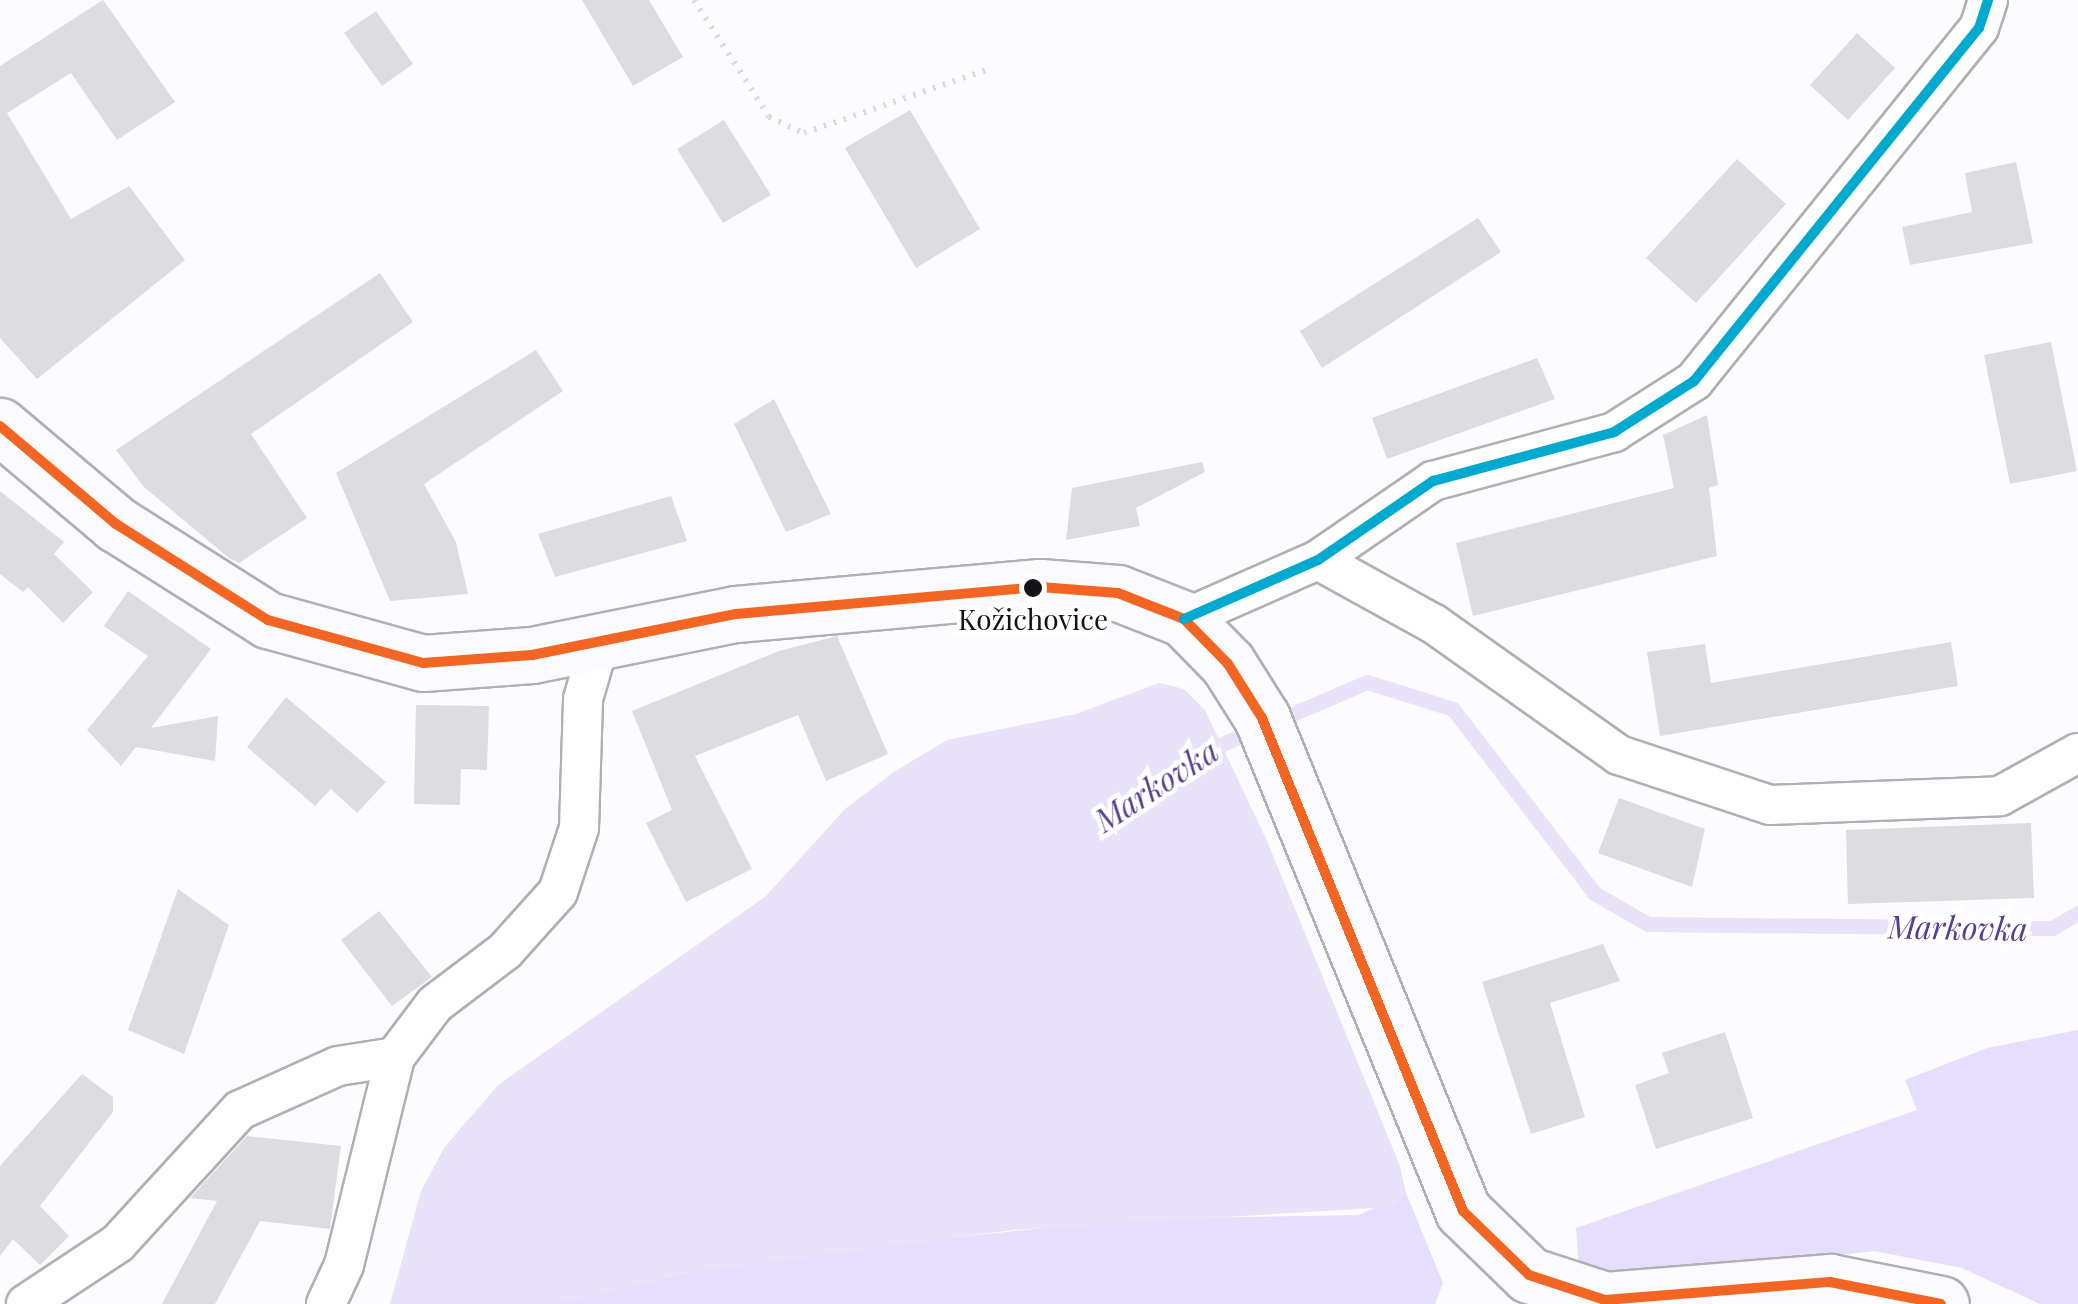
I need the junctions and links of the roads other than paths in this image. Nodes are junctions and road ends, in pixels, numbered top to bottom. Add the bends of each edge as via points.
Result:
1 (1988, 0) edge
2 (0, 426) edge
3 (1318, 560) junction
4 (1184, 619) junction
5 (599, 644) junction
6 (2078, 752) edge
7 (395, 1057) junction
8 (26, 1304) edge
9 (326, 1304) edge
10 (1942, 1304) edge

1 - 3 street via 1979,28 1694,381 1614,432 1433,481
2 - 5 street via 116,524 268,620 424,663
3 - 4 street
3 - 6 street via 1434,624 1619,756 1770,805 2000,796
4 - 5 street via 1118,593 1040,587 736,614
4 - 10 street via 1228,664 1262,718 1463,1212 1528,1275 1605,1300 1830,1282
5 - 7 street via 583,699 579,828 558,892 505,951 435,1004
7 - 8 street via 338,1066 240,1110 118,1243
7 - 9 street via 344,1265

